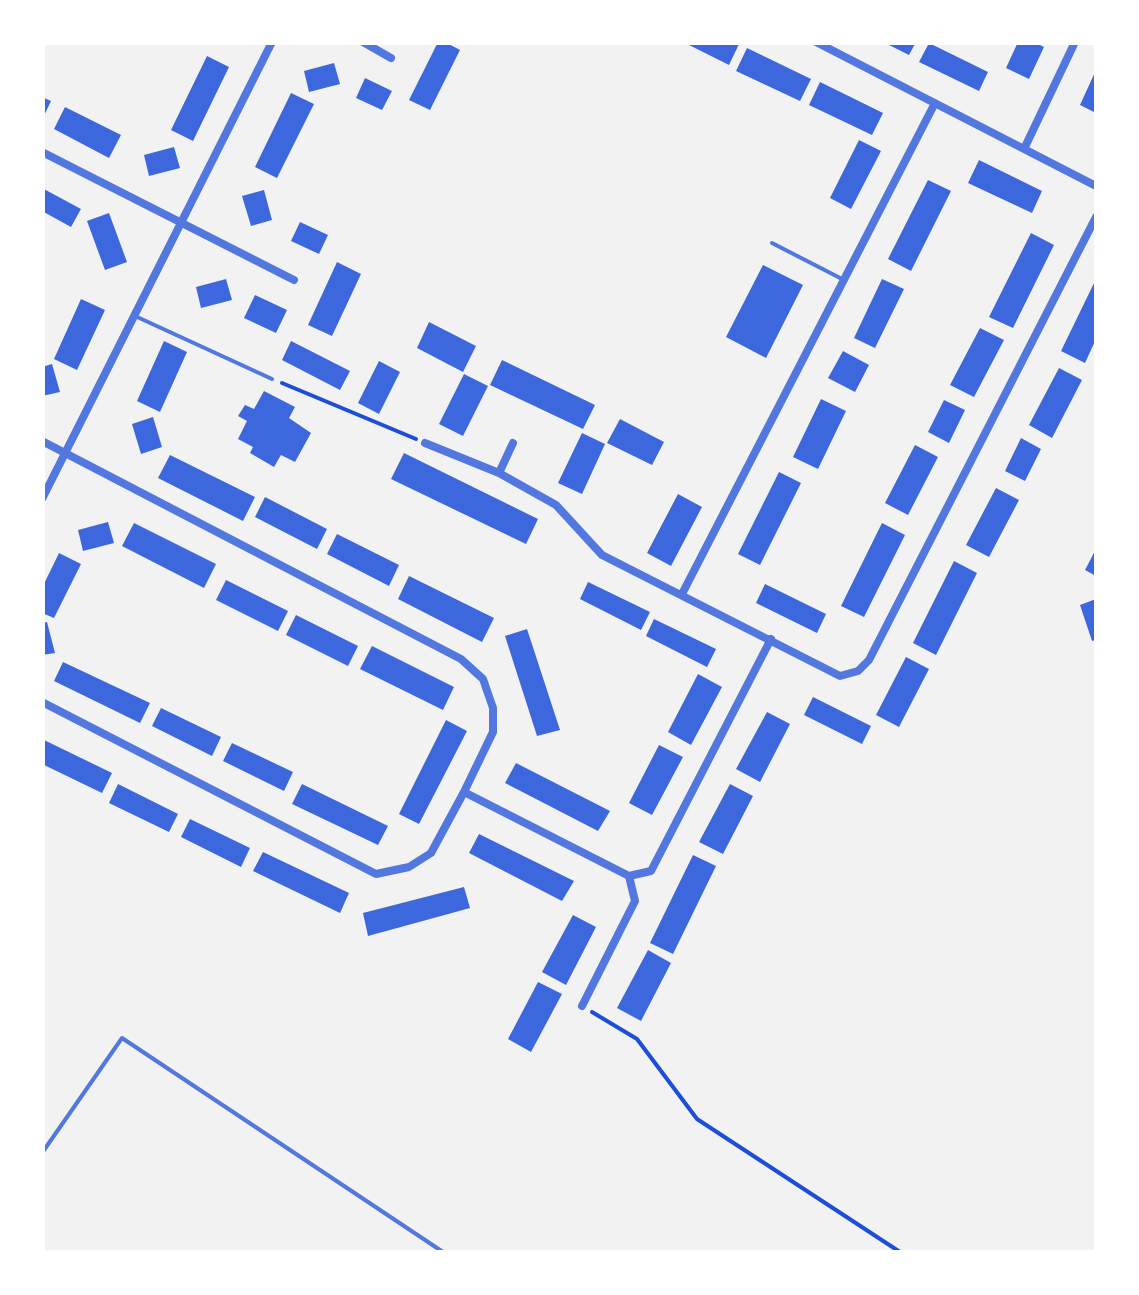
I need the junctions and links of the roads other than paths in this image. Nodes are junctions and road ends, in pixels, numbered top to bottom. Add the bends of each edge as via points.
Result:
1 (272, 42) edge
2 (363, 42) edge
3 (816, 42) edge
4 (1075, 42) edge
5 (391, 58) dead end
6 (934, 103) junction
7 (1024, 149) junction
8 (42, 152) edge
9 (1096, 186) edge
10 (1096, 217) edge
11 (182, 222) junction
12 (772, 243) dead end
13 (294, 280) dead end
14 (844, 280) junction
15 (135, 316) junction
16 (272, 379) road end
17 (42, 442) edge
18 (425, 443) road end
19 (513, 444) dead end
20 (66, 453) junction
21 (499, 473) junction
22 (42, 498) edge
23 (682, 594) junction
24 (771, 639) junction
25 (42, 702) edge
26 (464, 792) junction
27 (629, 876) junction
28 (582, 1006) road end
29 (42, 1154) edge
30 (443, 1252) edge

1 - 11 street
2 - 5 street
3 - 6 street
4 - 7 street
6 - 7 street
6 - 14 street
7 - 9 street
8 - 11 street
10 - 24 street via 869,660 840,676
11 - 13 street
11 - 15 street
12 - 14 lane
14 - 23 street
15 - 16 lane
15 - 20 street
17 - 20 street
18 - 21 street
19 - 21 street
20 - 22 street
20 - 26 street via 462,659 483,679 494,708 493,732
21 - 23 street via 556,505 602,555
23 - 24 street
24 - 27 street via 651,871
25 - 26 street via 376,874 409,867 432,853
26 - 27 street
27 - 28 street via 634,901
29 - 30 lane via 122,1038

